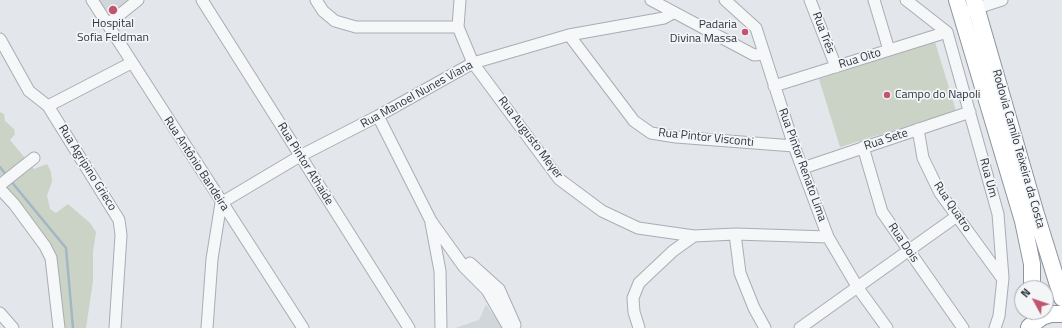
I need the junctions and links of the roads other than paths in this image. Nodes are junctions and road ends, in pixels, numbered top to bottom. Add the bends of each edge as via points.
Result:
1 (92, 0) edge
2 (138, 0) edge
3 (202, 0) edge
4 (316, 0) edge
5 (460, 0) edge
6 (651, 0) edge
7 (725, 0) edge
8 (810, 0) edge
9 (874, 0) edge
10 (906, 0) edge
11 (1002, 0) edge
12 (975, 4) edge
13 (959, 7) edge
14 (673, 13) junction
15 (108, 24) junction
16 (458, 27) junction
17 (947, 32) junction
18 (569, 34) junction
19 (0, 39) edge
20 (889, 50) junction
21 (764, 54) junction
22 (131, 63) junction
23 (473, 63) junction
24 (836, 67) junction
25 (774, 86) junction
26 (48, 106) junction
27 (970, 112) junction
28 (378, 116) junction
29 (918, 129) junction
30 (794, 146) junction
31 (863, 147) junction
32 (300, 156) junction
33 (34, 158) dead end
34 (803, 168) junction
35 (1, 185) edge
36 (221, 203) junction
37 (957, 216) junction
38 (431, 221) junction
39 (735, 234) junction
40 (694, 236) junction
41 (828, 237) junction
42 (907, 250) junction
43 (453, 251) junction
44 (1003, 278) junction
45 (1032, 280) edge
46 (858, 288) junction
47 (1062, 298) edge
48 (0, 313) edge
49 (1062, 314) edge
50 (1030, 324) edge
51 (301, 326) edge
52 (13, 328) edge
53 (60, 328) edge
54 (115, 328) edge
55 (207, 328) edge
56 (409, 328) edge
57 (441, 328) edge
58 (509, 328) edge
59 (517, 328) edge
60 (640, 328) edge
61 (765, 328) edge
62 (800, 328) edge
63 (888, 328) edge
64 (963, 328) edge
65 (995, 328) edge

1 - 15 street, Rua Antônio Bandeira
2 - 15 street
3 - 32 street, Rua Pintor Athaide
4 - 16 street via 322,12 335,21 356,27
5 - 16 street
6 - 14 street
7 - 21 street, Rua Pintor Renato Lima via 756,28
8 - 24 street, Rua Três
9 - 20 street
10 - 17 street
11 - 12 street
12 - 13 street
12 - 47 highway, Rodovia Camilo Teixeira da Costa via 1034,211
13 - 45 highway, Rodovia Camilo Teixeira da Costa via 1023,221 1032,264
14 - 18 street, Rua Manoel Nunes Viana via 664,18
14 - 21 street via 754,56
15 - 22 street, Rua Antônio Bandeira
16 - 23 street, Rua Augusto Meyer
17 - 20 street, Rua Oito
17 - 27 street, Rua Um
18 - 23 street, Rua Manoel Nunes Viana
18 - 30 street, Rua Pintor Visconti via 634,121 651,133
19 - 26 street via 29,92
20 - 24 street, Rua Oito
21 - 25 street, Rua Pintor Renato Lima
22 - 26 street
22 - 36 street, Rua Antônio Bandeira
23 - 28 street, Rua Manoel Nunes Viana
23 - 40 street, Rua Augusto Meyer via 559,179 576,193 602,211 638,228
24 - 25 street, Rua Oito
25 - 30 street, Rua Pintor Renato Lima
26 - 54 street, Rua Agripino Grieco via 119,220 121,235
27 - 29 street, Rua Sete
27 - 44 street, Rua Um via 998,214
28 - 32 street, Rua Manoel Nunes Viana
28 - 38 street
29 - 31 street, Rua Sete
29 - 37 street, Rua Quatro via 924,158 940,193
30 - 34 street, Rua Pintor Renato Lima
31 - 34 street, Rua Sete
31 - 42 street, Rua Dois via 882,212
32 - 36 street, Rua Manoel Nunes Viana
32 - 56 street, Rua Pintor Athaide
33 - 35 street
34 - 41 street, Rua Pintor Renato Lima
35 - 53 street via 51,258
36 - 51 street, Rua Antônio Bandeira
36 - 55 street via 212,259
37 - 42 street
37 - 44 street, Rua Quatro
38 - 43 street
38 - 57 street via 440,271
39 - 40 street, Rua Augusto Meyer
39 - 41 street, Rua Augusto Meyer
39 - 61 street via 740,273
40 - 60 street via 673,251 639,283 633,298 634,312
41 - 46 street, Rua Pintor Renato Lima
42 - 46 street
42 - 64 street, Rua Dois
43 - 58 street via 464,267 487,290
43 - 59 street via 498,289
44 - 65 street, Rua Um via 999,316
46 - 62 street
46 - 63 street, Rua Pintor Renato Lima
48 - 52 street
49 - 50 highway via 1051,314

